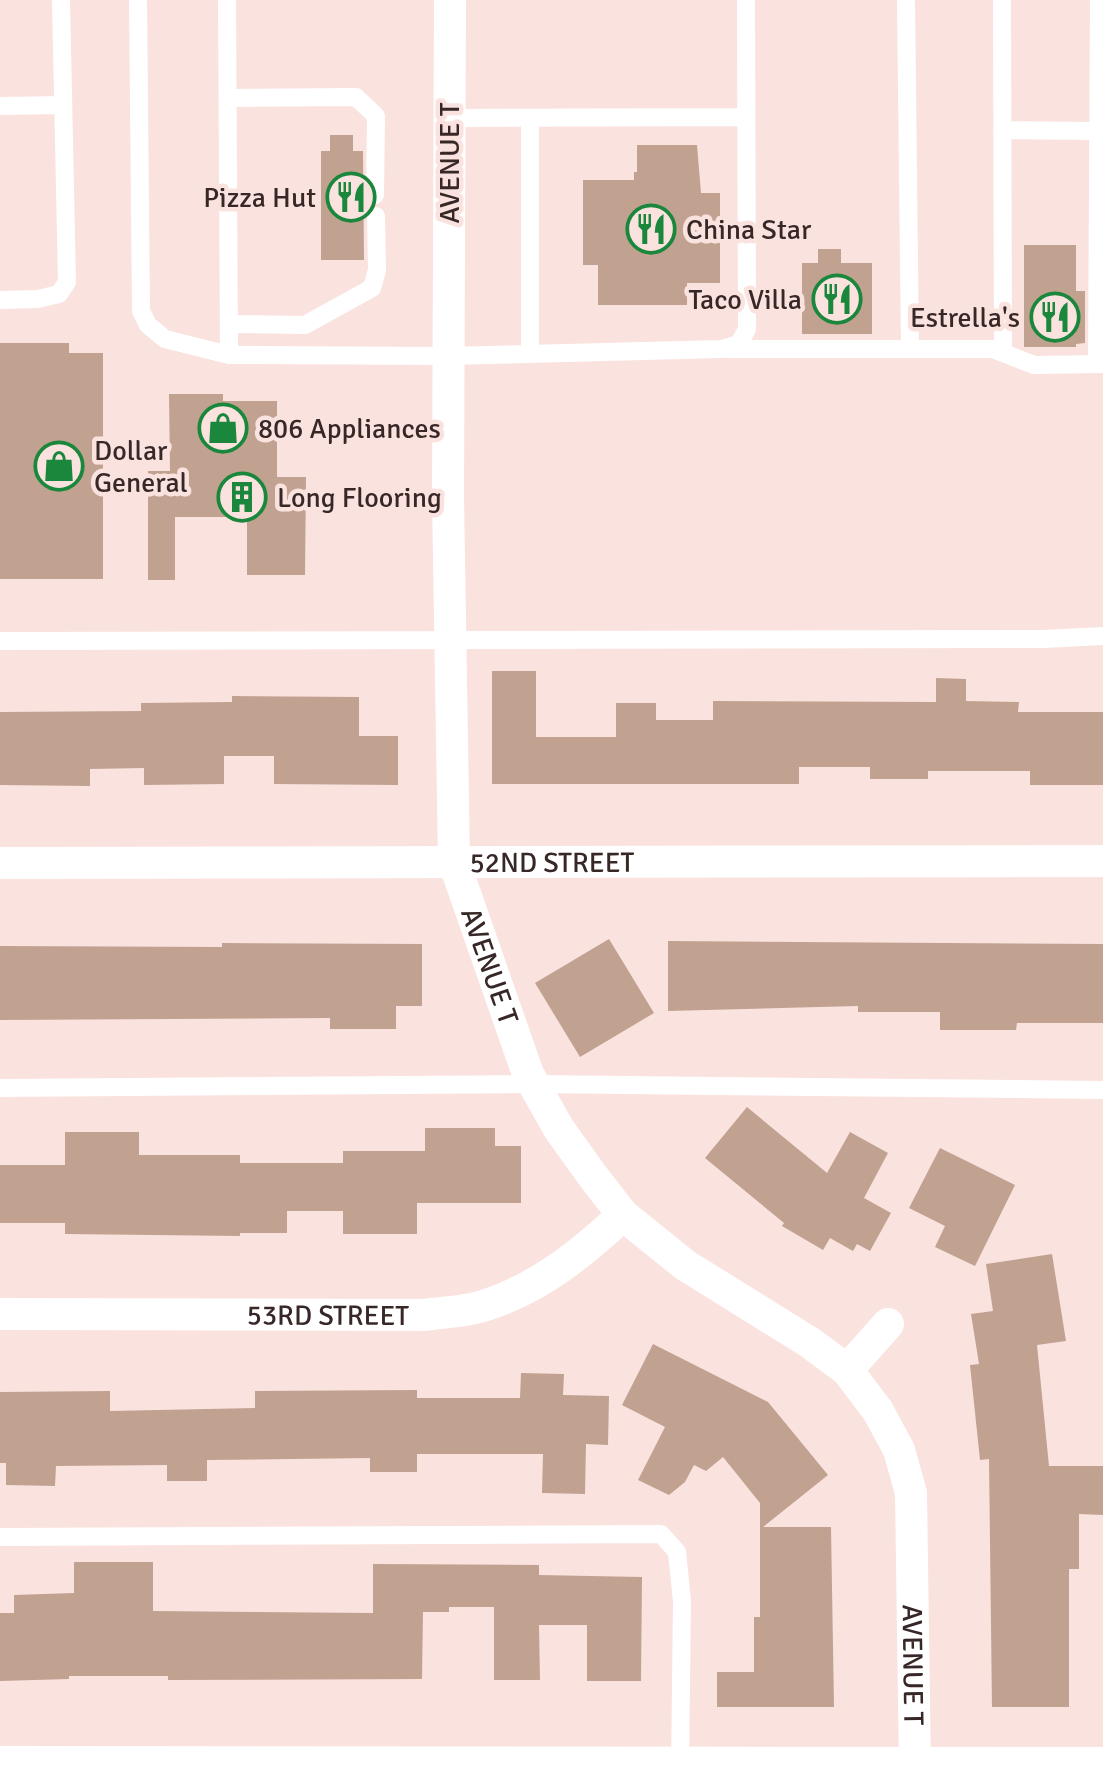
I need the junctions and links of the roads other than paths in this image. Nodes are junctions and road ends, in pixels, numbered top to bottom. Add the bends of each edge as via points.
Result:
1 (61, 0) edge
2 (138, 0) edge
3 (227, 0) edge
4 (450, 0) edge
5 (746, 0) edge
6 (906, 0) edge
7 (1002, 0) edge
8 (1099, 0) edge
9 (228, 98) junction
10 (63, 105) junction
11 (0, 106) edge
12 (746, 117) junction
13 (449, 118) junction
14 (530, 118) junction
15 (1002, 130) junction
16 (1098, 131) junction
17 (375, 195) dead end
18 (376, 216) dead end
19 (0, 300) edge
20 (230, 324) junction
21 (722, 349) junction
22 (910, 349) junction
23 (1003, 353) junction
24 (530, 354) junction
25 (230, 355) junction
26 (448, 356) junction
27 (1100, 364) edge
28 (1103, 636) edge
29 (450, 640) junction
30 (0, 641) edge
31 (1103, 861) edge
32 (454, 862) junction
33 (0, 863) edge
34 (534, 1084) junction
35 (0, 1088) edge
36 (1103, 1090) edge
37 (623, 1215) junction
38 (0, 1314) edge
39 (888, 1324) dead end
40 (848, 1370) junction
41 (0, 1537) edge
42 (0, 1762) edge
43 (1103, 1763) edge
44 (440, 1765) edge
45 (680, 1765) edge
46 (915, 1765) edge

1 - 10 lane
2 - 25 lane via 141,311 165,339
3 - 9 lane
4 - 13 street, AVENUE T
5 - 12 lane
6 - 22 lane
7 - 15 lane
8 - 16 lane
9 - 17 lane via 356,98 376,116
9 - 20 lane
10 - 11 lane
10 - 19 lane via 67,282 59,294
12 - 14 lane
12 - 21 lane via 746,329 739,344
13 - 14 lane
13 - 26 street, AVENUE T
14 - 24 lane
15 - 16 lane
15 - 23 lane
16 - 27 lane
18 - 20 lane via 372,288 306,324
20 - 25 lane
21 - 22 lane
21 - 24 lane
22 - 23 lane
23 - 27 lane via 1034,365
24 - 26 lane
25 - 26 lane
26 - 29 street, AVENUE T
28 - 29 lane
29 - 30 lane
29 - 32 street, AVENUE T
31 - 32 street, 52ND STREET
32 - 33 street, 52ND STREET
32 - 34 street, AVENUE T
34 - 35 lane
34 - 36 lane
34 - 37 street, AVENUE T
37 - 38 street, 53RD STREET via 537,1284 483,1306 424,1315
37 - 40 street, AVENUE T via 685,1264
39 - 40 street
40 - 46 street, AVENUE T via 899,1450 911,1493
41 - 45 lane via 660,1534 677,1552 682,1601
42 - 44 street
43 - 46 street
44 - 45 street
45 - 46 street

